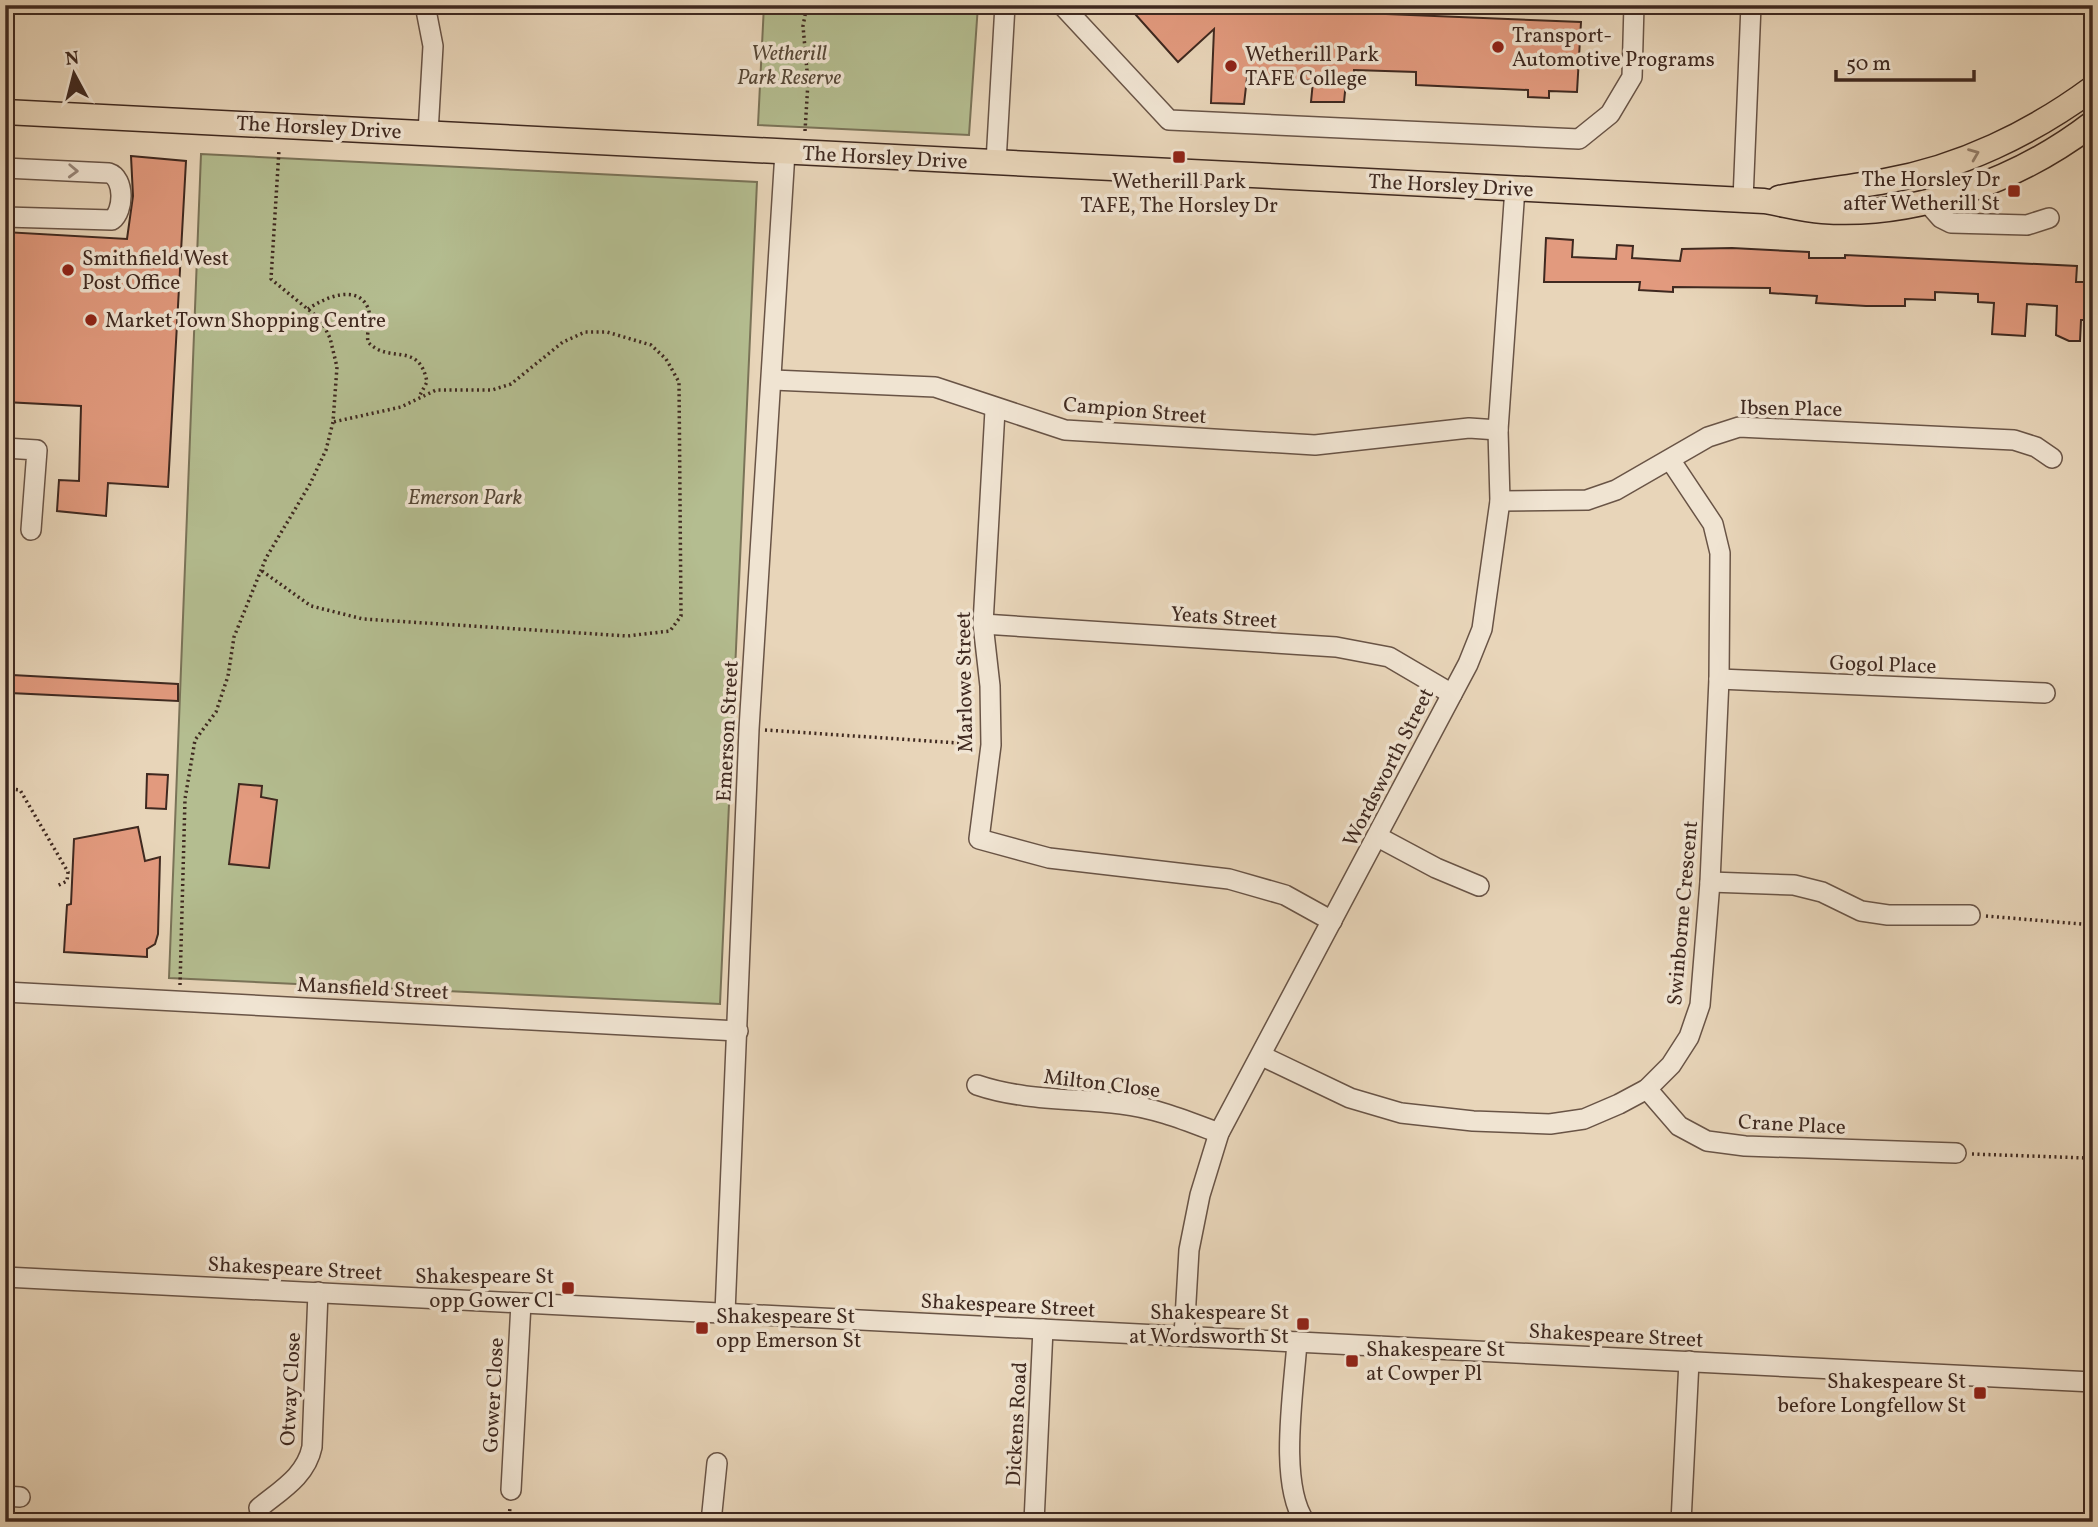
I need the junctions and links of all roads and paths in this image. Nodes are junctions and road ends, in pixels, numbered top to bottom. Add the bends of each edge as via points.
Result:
1 (425, 5) edge
2 (807, 5) edge
3 (1005, 5) edge
4 (1062, 5) edge
5 (1634, 5) edge
6 (1751, 5) edge
7 (2093, 88) edge
8 (5, 112) edge
9 (2087, 130) edge
10 (813, 132) dead end
11 (428, 133) junction
12 (279, 150) dead end
13 (785, 152) junction
14 (996, 162) junction
15 (5, 168) edge
16 (1515, 188) junction
17 (1753, 201) junction
18 (1926, 201) junction
19 (5, 217) edge
20 (2049, 218) dead end
21 (308, 309) junction
22 (773, 380) junction
23 (420, 395) junction
24 (995, 410) junction
25 (333, 422) junction
26 (1498, 430) junction
27 (5, 448) edge
28 (2052, 458) dead end
29 (1671, 461) junction
30 (1500, 501) junction
31 (31, 530) dead end
32 (262, 571) junction
33 (983, 624) junction
34 (1719, 680) junction
35 (2045, 693) dead end
36 (1452, 694) junction
37 (749, 729) junction
38 (990, 745) junction
39 (5, 788) edge
40 (1378, 837) junction
41 (1710, 882) junction
42 (57, 886) dead end
43 (1479, 886) dead end
44 (1970, 915) joint
45 (1332, 921) junction
46 (2093, 925) edge
47 (5, 992) edge
48 (179, 1001) junction
49 (738, 1031) junction
50 (1262, 1056) junction
51 (978, 1085) dead end
52 (1647, 1089) junction
53 (1219, 1133) junction
54 (1956, 1153) joint
55 (2087, 1158) dead end
56 (5, 1277) edge
57 (317, 1292) junction
58 (521, 1303) junction
59 (726, 1313) junction
60 (1043, 1329) junction
61 (1184, 1335) junction
62 (1297, 1342) junction
63 (1689, 1361) junction
64 (2093, 1382) edge
65 (717, 1463) dead end
66 (511, 1490) dead end
67 (260, 1508) dead end
68 (711, 1522) edge
69 (1034, 1522) edge
70 (1305, 1522) edge
71 (1681, 1522) edge

1 - 11 street via 433,46
2 - 10 path via 803,26 808,82 805,132
3 - 14 street
4 - 5 street via 1168,120 1578,139 1610,114 1632,77
6 - 17 street
17 -> 7 main road, The Horsley Drive via 1886,181 1957,161 2031,129
8 - 11 main road, The Horsley Drive
9 - 18 main road, The Horsley Drive via 1987,183
11 - 13 main road, The Horsley Drive
12 - 21 path via 271,279
13 - 14 main road, The Horsley Drive
13 - 22 street, Emerson Street
14 - 16 main road, The Horsley Drive
15 -> 19 street via 109,173 120,182 119,209 112,220
16 - 17 main road, The Horsley Drive
16 - 26 street, Wordsworth Street
17 - 18 main road, The Horsley Drive via 1821,211 1869,210
18 - 20 street via 1951,223 2027,225
21 - 23 path via 337,295 353,295 363,301 370,310 366,333 374,349 412,357 422,364 427,383
21 - 25 path via 321,320 330,338 337,367
22 - 24 street, Campion Street via 935,387
22 - 37 street, Emerson Street
23 - 25 path via 401,407
23 - 32 path via 436,390 492,390 511,384 563,342 585,332 607,331 651,345 666,359 679,382 683,591 681,616 670,631 627,636 363,620 311,606
24 - 26 street, Campion Street via 1065,430 1315,445 1469,428
24 - 33 street, Marlowe Street
25 - 32 path via 310,484
26 - 30 street, Wordsworth Street
27 - 31 street via 37,450
28 - 29 street, Ibsen Place via 2014,440 1739,426 1708,437
29 - 30 street, Ibsen Place via 1587,500
29 - 34 street, Swinborne Crescent via 1713,524 1720,553
30 - 36 street, Wordsworth Street via 1482,629
32 - 48 path via 234,637 216,712 195,740 185,799
33 - 36 street, Yeats Street via 1336,647 1389,657
33 - 38 street, Marlowe Street
34 - 35 street, Gogol Place
34 - 41 street, Swinborne Crescent
36 - 40 street, Wordsworth Street
37 - 38 path
37 - 49 street, Emerson Street
38 - 45 street, Marlowe Street via 979,839 1049,858 1229,880 1285,895
39 - 42 path via 20,790 70,872 67,881
40 - 43 street
40 - 45 street, Wordsworth Street
41 - 44 street via 1794,885 1822,892 1861,911 1888,915
41 - 52 street, Swinborne Crescent via 1700,1005 1689,1037 1671,1065
44 - 46 path
45 - 50 street, Wordsworth Street
47 - 48 street, Mansfield Street
48 - 49 street, Mansfield Street
49 - 59 street, Emerson Street
50 - 52 street, Swinborne Crescent via 1350,1098 1401,1113 1473,1121 1550,1124 1584,1119
50 - 53 street, Wordsworth Street
51 - 53 street, Milton Close via 1006,1095 1161,1111
52 - 54 street, Crane Place via 1679,1126 1707,1141
53 - 61 street, Wordsworth Street via 1189,1250
54 - 55 path
56 - 57 street, Shakespeare Street
57 - 58 street, Shakespeare Street
57 - 67 street, Otway Close via 309,1462
58 - 59 street, Shakespeare Street
58 - 66 street, Gower Close
59 - 60 street, Shakespeare Street
60 - 61 street, Shakespeare Street
60 - 69 street, Dickens Road
61 - 62 street, Shakespeare Street
62 - 63 street, Shakespeare Street
62 - 70 street via 1289,1475
63 - 64 street, Shakespeare Street
63 - 71 street
65 - 68 street

